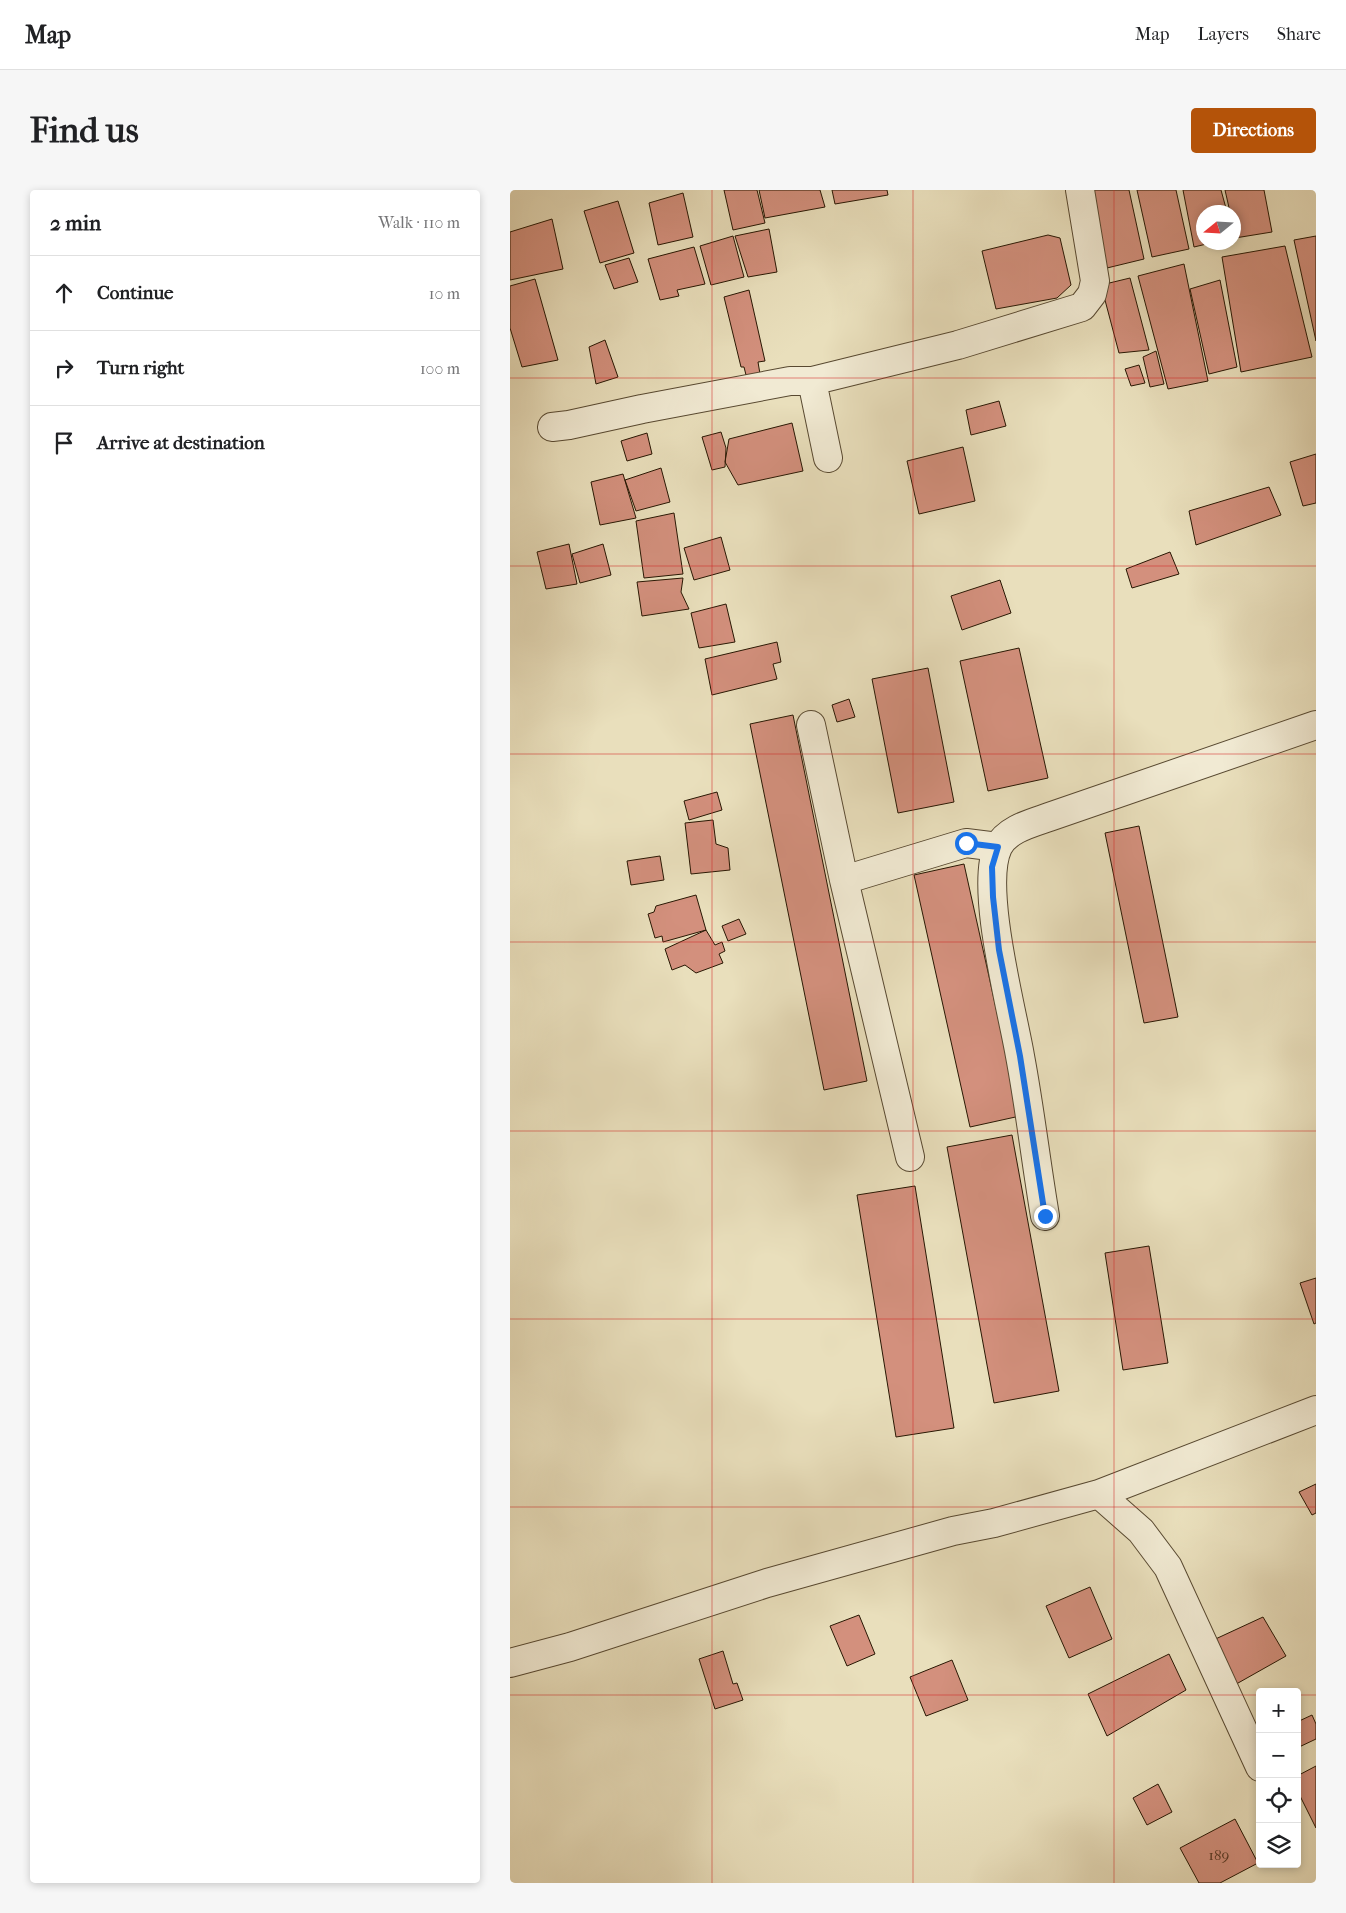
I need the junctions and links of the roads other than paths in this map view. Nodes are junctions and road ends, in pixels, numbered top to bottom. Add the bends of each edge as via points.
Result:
1 (1080, 190) edge
2 (812, 381) junction
3 (552, 427) dead end
4 (828, 458) dead end
5 (812, 725) dead end
6 (1316, 725) edge
7 (998, 847) junction
8 (844, 880) junction
9 (910, 1157) dead end
10 (1045, 1216) dead end
11 (1316, 1410) edge
12 (1099, 1494) junction
13 (510, 1663) edge
14 (1256, 1758) edge

1 - 2 street via 1096,281 1092,294 1082,307 958,345
2 - 3 street via 773,384
2 - 4 street
5 - 8 street
6 - 7 street via 1049,817 1007,836
7 - 8 street via 966,843
7 - 10 street via 992,867 999,950 1020,1056
8 - 9 street
11 - 12 street
12 - 13 street via 767,1583 570,1647
12 - 14 street via 1141,1531 1168,1567

